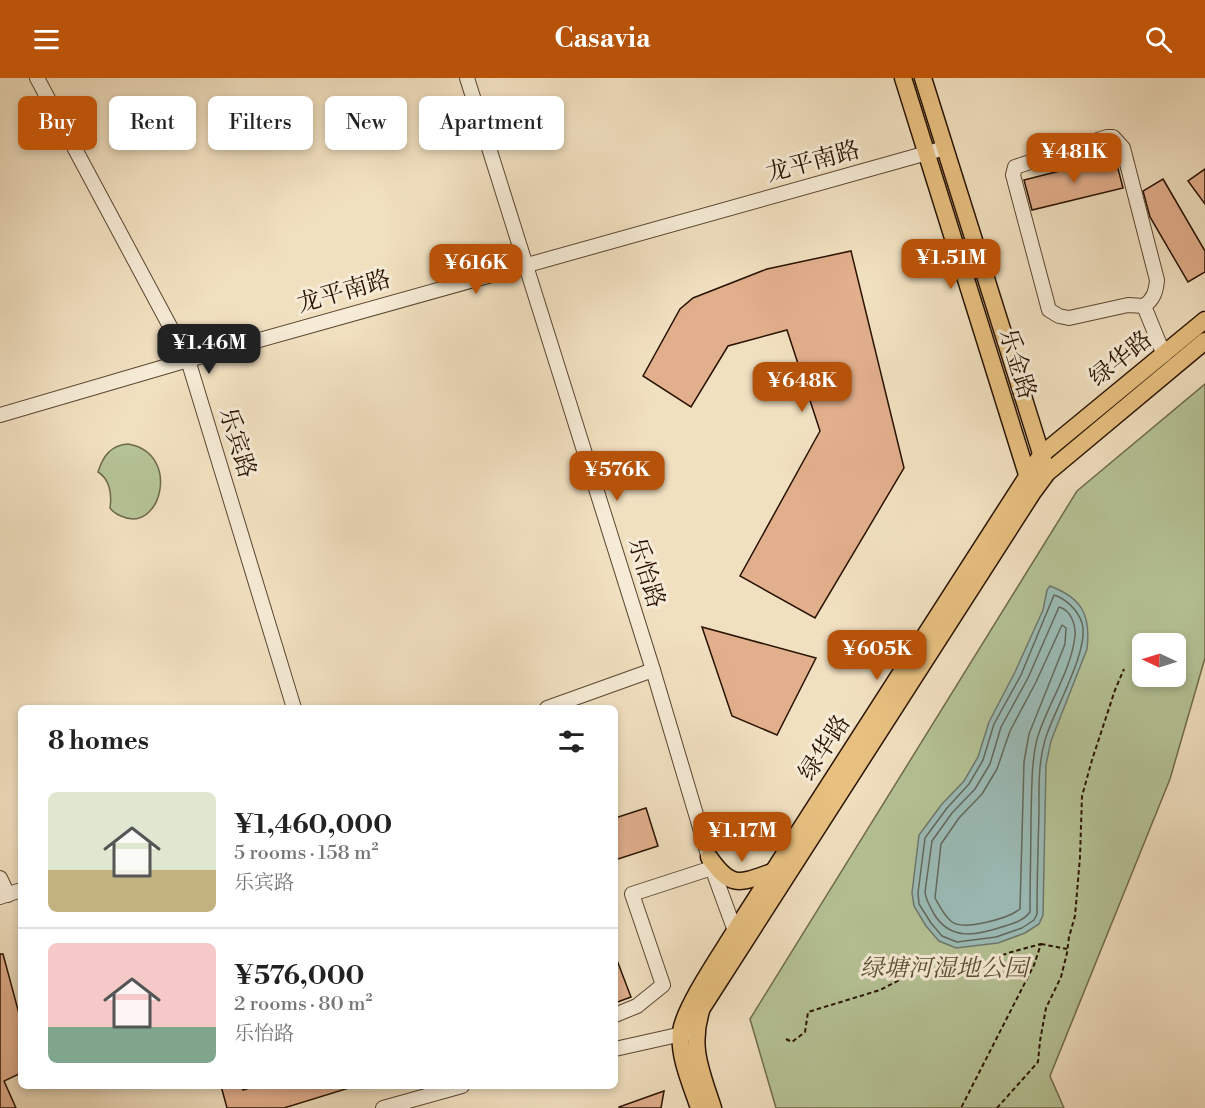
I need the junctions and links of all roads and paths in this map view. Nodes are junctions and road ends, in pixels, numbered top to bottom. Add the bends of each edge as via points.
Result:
1 (38, 78) edge
2 (467, 78) edge
3 (903, 78) edge
4 (923, 78) edge
5 (945, 148) junction
6 (926, 153) junction
7 (526, 264) junction
8 (1144, 306) junction
9 (1205, 320) edge
10 (1205, 341) edge
11 (1164, 355) junction
12 (188, 360) junction
13 (0, 415) edge
14 (1041, 455) junction
15 (1047, 473) junction
16 (1030, 484) junction
17 (1124, 669) dead end
18 (653, 670) junction
19 (293, 705) edge
20 (555, 705) edge
21 (710, 862) junction
22 (775, 871) junction
23 (0, 878) edge
24 (10, 894) edge
25 (740, 935) junction
26 (1041, 944) junction
27 (1068, 949) junction
28 (618, 1014) edge
29 (689, 1032) junction
30 (786, 1039) dead end
31 (618, 1048) edge
32 (432, 1090) edge
33 (383, 1108) edge
34 (699, 1108) edge
35 (713, 1108) edge
36 (961, 1108) edge
37 (997, 1108) edge

1 - 12 street, 乐宾路
2 - 7 street, 乐怡路
3 - 6 main road, 乐金路
4 - 5 main road, 乐金路
5 - 6 street, 龙平南路
5 - 14 main road, 乐金路
6 - 7 street, 龙平南路
6 - 16 main road, 乐金路
7 - 12 street, 龙平南路
7 - 18 street, 乐怡路
8 - 8 street via 1128,305 1069,318 1049,310 1012,175 1015,167 1113,137 1123,148 1156,280 1151,301
8 - 11 street
9 - 11 main road, 绿华路
10 - 15 main road, 绿华路
11 - 14 main road, 绿华路
12 - 13 street, 龙平南路
12 - 19 street, 乐宾路
14 - 15 main road, 乐金路
14 - 16 main road, 绿华路
15 - 16 main road, 绿华路
16 - 22 main road, 绿华路
16 - 25 main road, 绿华路
17 - 27 path via 1082,796 1075,916
18 - 20 street
18 - 21 street, 乐怡路
21 - 22 main road via 732,881 741,882
21 - 25 street, 乐怡路
21 - 28 street via 632,894 663,985 637,1006
22 - 25 main road, 绿华路
23 - 24 street
25 - 29 main road, 绿华路 via 691,1006
26 - 27 path
26 - 30 path via 979,965 917,971 880,990 808,1012 804,1032 792,1042
26 - 36 path
27 - 37 path via 1061,977 1046,1008 1038,1062
29 - 31 street
29 - 34 main road, 绿华路 via 683,1058
29 - 35 main road, 绿华路
32 - 33 street

